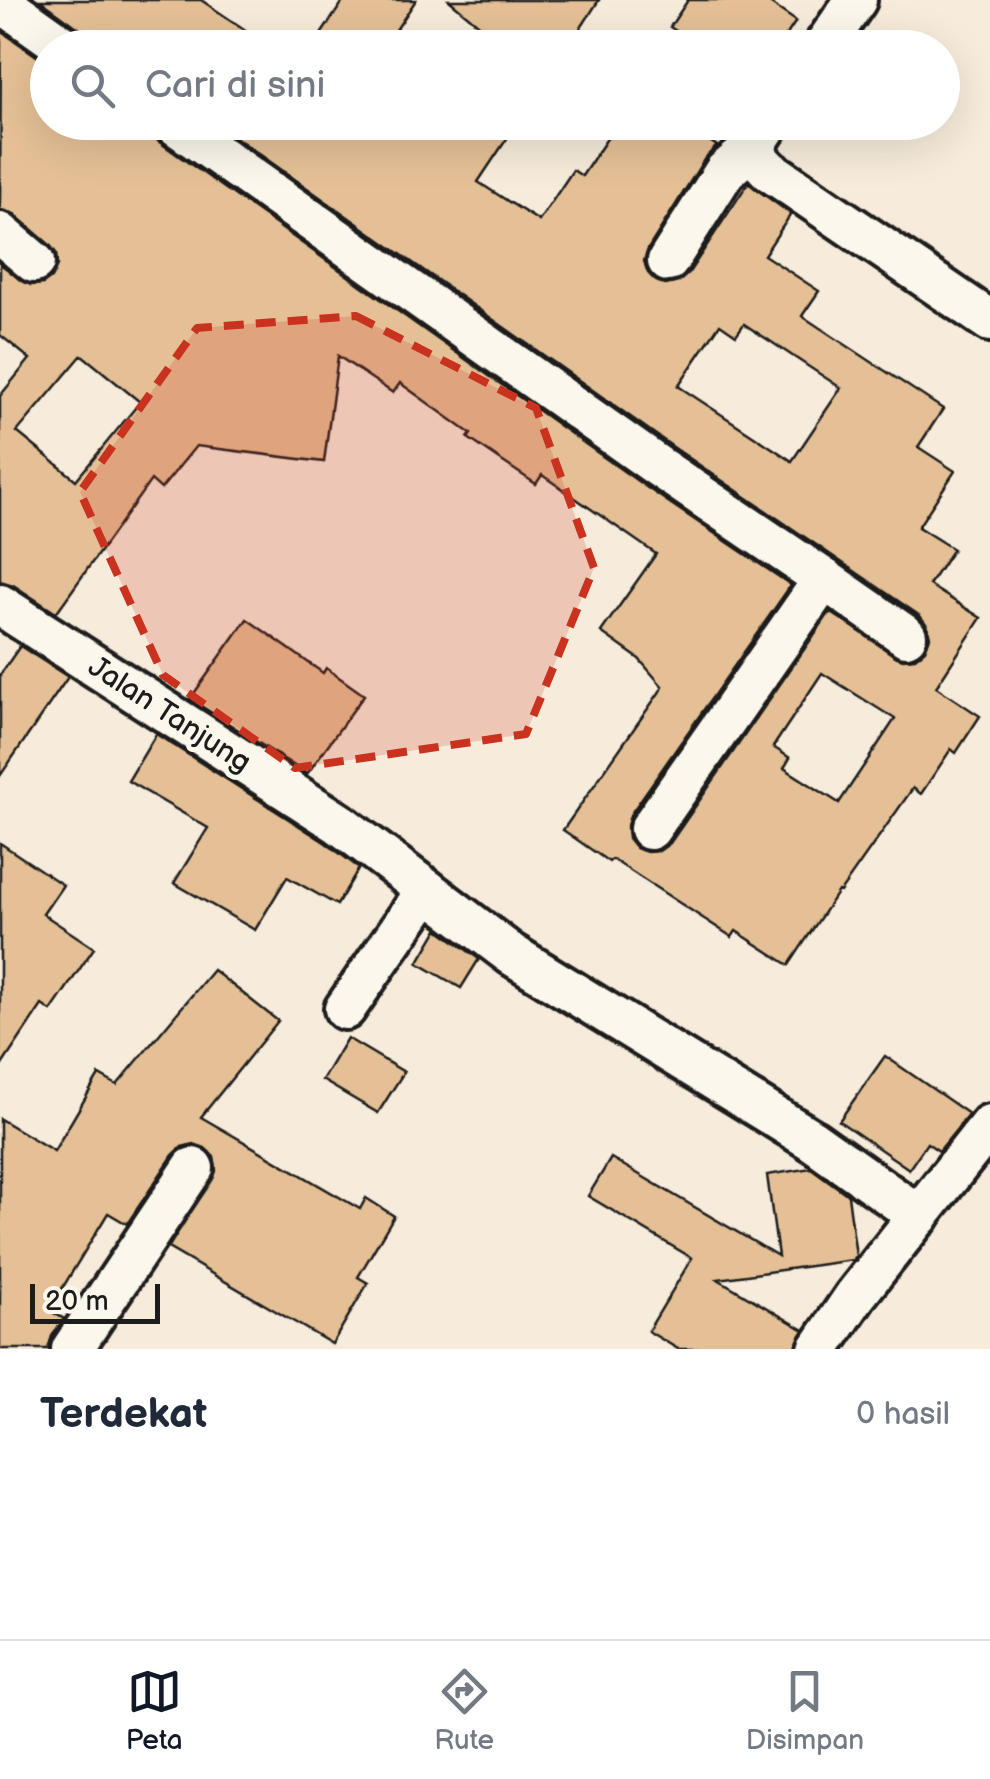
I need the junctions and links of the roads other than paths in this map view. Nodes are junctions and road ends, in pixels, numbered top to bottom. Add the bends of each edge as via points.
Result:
1 (856, 0) edge
2 (0, 1) edge
3 (41, 30) edge
4 (835, 30) edge
5 (197, 140) edge
6 (757, 140) edge
7 (762, 140) edge
8 (0, 232) edge
9 (668, 260) dead end
10 (34, 262) dead end
11 (990, 321) edge
12 (824, 578) junction
13 (0, 605) edge
14 (906, 636) dead end
15 (650, 828) dead end
16 (427, 890) junction
17 (346, 1009) dead end
18 (990, 1125) edge
19 (193, 1168) dead end
20 (918, 1216) junction
21 (836, 1343) edge
22 (72, 1349) edge

1 - 4 street
2 - 3 street
5 - 12 street
6 - 9 street via 725,170
7 - 11 street via 757,158 770,171
8 - 10 street
12 - 14 street
12 - 15 street
13 - 16 street, Jalan Tanjung via 340,824
16 - 17 street
16 - 20 street, Jalan Tanjung via 511,954 812,1140
18 - 20 street
19 - 22 street
20 - 21 street

